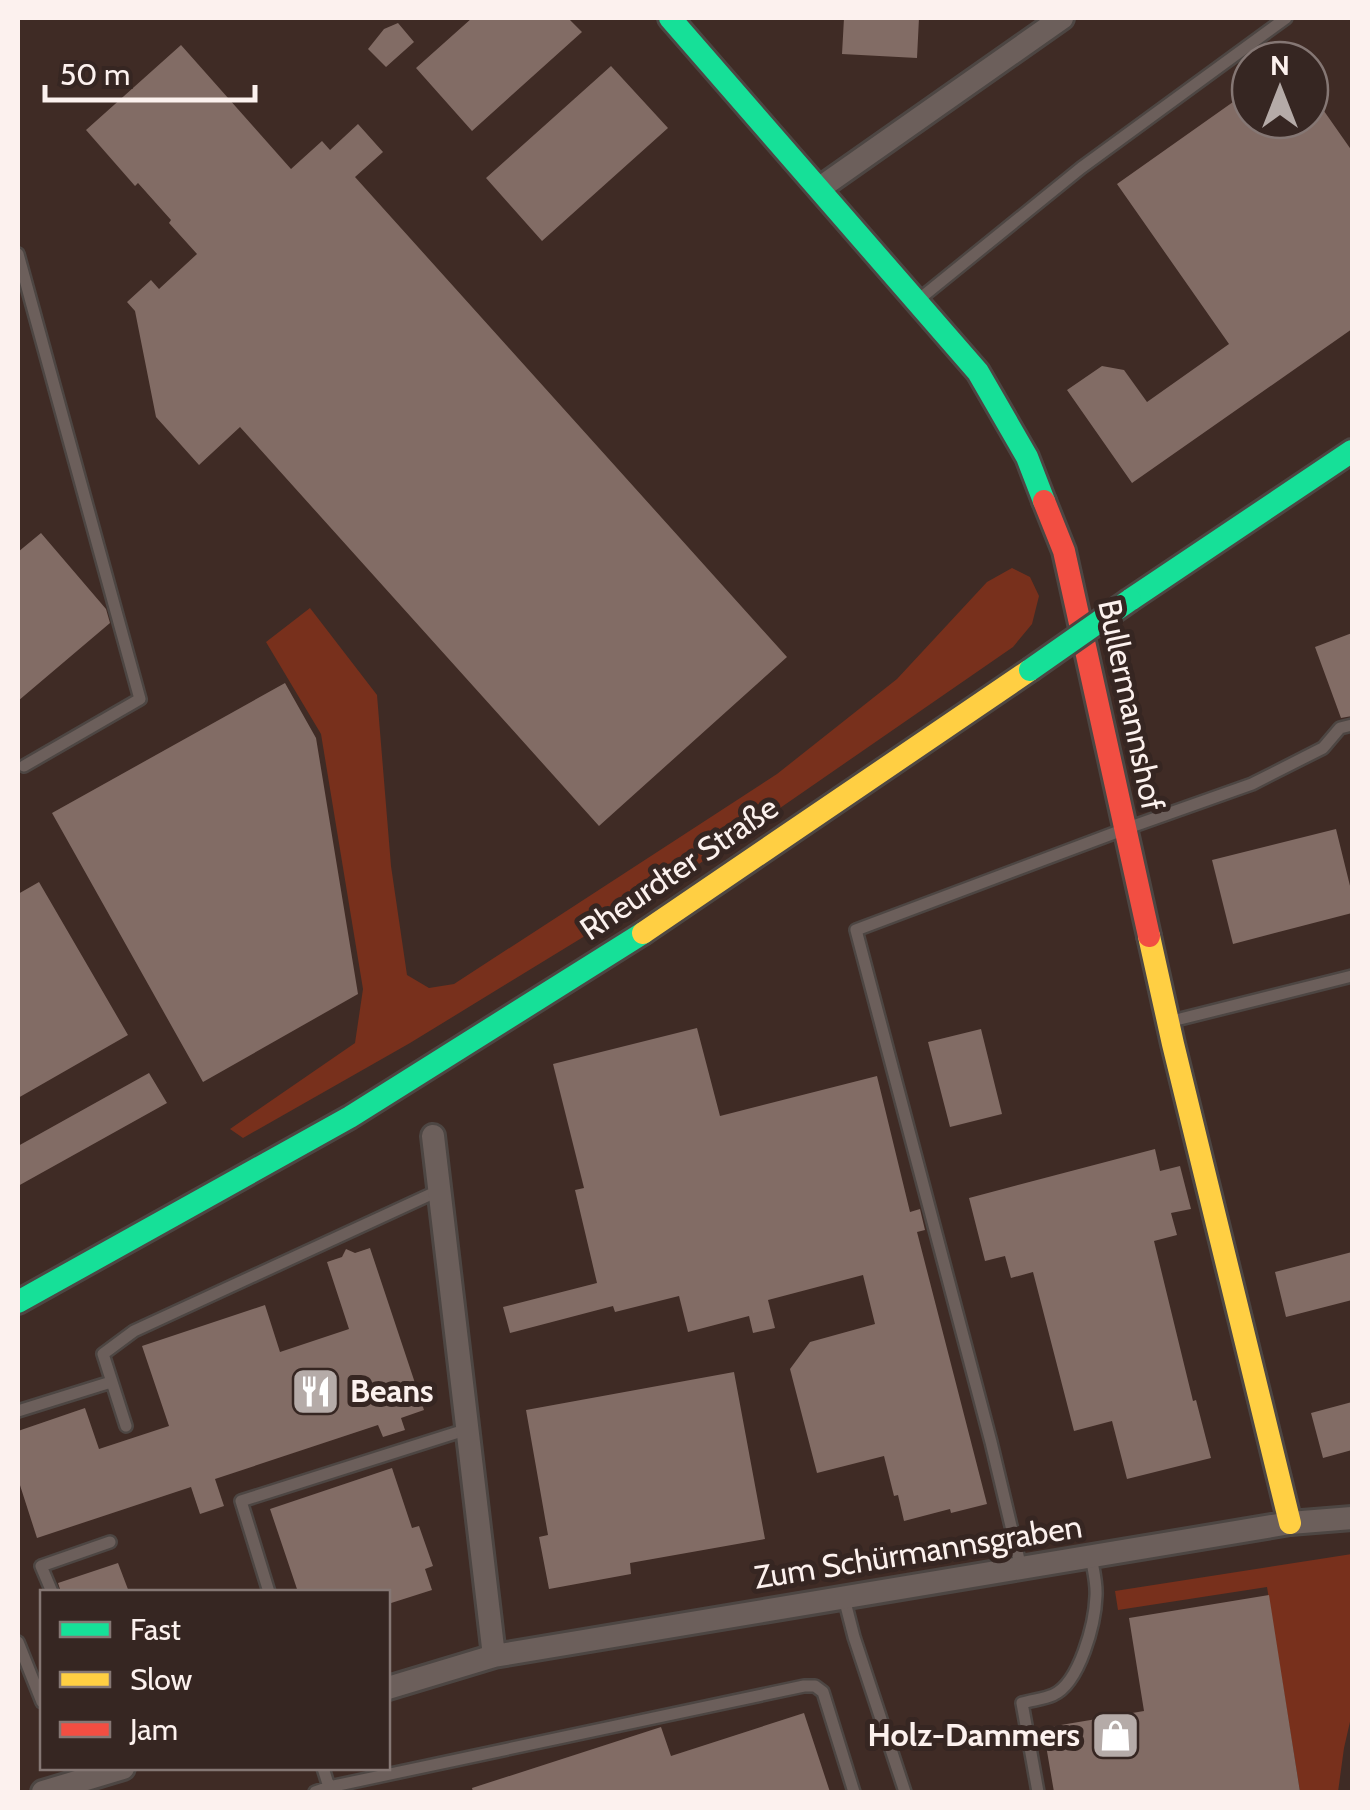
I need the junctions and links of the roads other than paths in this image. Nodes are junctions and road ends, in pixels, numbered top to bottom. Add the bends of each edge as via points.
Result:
1 (670, 18) edge
2 (1062, 18) edge
3 (1286, 18) edge
4 (820, 188) junction
5 (18, 254) edge
6 (917, 301) junction
7 (1352, 451) edge
8 (1352, 724) edge
9 (24, 766) dead end
10 (1125, 829) junction
11 (1352, 976) edge
12 (1168, 1022) junction
13 (433, 1136) dead end
14 (440, 1190) junction
15 (18, 1302) edge
16 (112, 1382) junction
17 (18, 1411) edge
18 (126, 1426) dead end
19 (468, 1429) junction
20 (1352, 1518) edge
21 (1290, 1523) junction
22 (110, 1542) dead end
23 (1090, 1556) junction
24 (1020, 1568) junction
25 (51, 1590) edge
26 (268, 1590) edge
27 (844, 1598) junction
28 (18, 1642) edge
29 (494, 1656) junction
30 (390, 1687) edge
31 (40, 1697) edge
32 (108, 1770) edge
33 (324, 1770) edge
34 (72, 1775) edge
35 (329, 1788) junction
36 (44, 1792) edge
37 (315, 1792) edge
38 (854, 1792) edge
39 (905, 1792) edge
40 (1038, 1792) edge

1 - 4 street, Bullermannshof
2 - 4 street
3 - 6 lane via 1069,178
4 - 6 street, Bullermannshof
5 - 9 lane via 140,698
6 - 10 street, Bullermannshof via 978,372 1027,457 1064,551
7 - 15 street, Rheurdter Straße, bridge via 658,924 350,1117
8 - 10 lane via 1323,748 1252,784
10 - 12 street, Bullermannshof
10 - 24 lane via 856,930
11 - 12 lane
12 - 21 street, Bullermannshof
13 - 14 street
14 - 16 lane via 134,1331 103,1354
14 - 19 street
16 - 17 lane
16 - 18 lane
19 - 26 lane via 241,1501
19 - 29 street
20 - 21 street, Zum Schürmannsgraben
21 - 23 street, Zum Schürmannsgraben
22 - 25 lane via 41,1566
23 - 24 street, Zum Schürmannsgraben
23 - 40 lane via 1097,1594 1085,1649 1056,1694 1022,1702
24 - 27 street, Zum Schürmannsgraben
27 - 29 street, Zum Schürmannsgraben
27 - 39 lane
28 - 31 lane
29 - 30 street, Zum Schürmannsgraben
32 - 34 street
33 - 35 lane
34 - 36 street
35 - 37 lane
35 - 38 lane via 814,1686 823,1692

